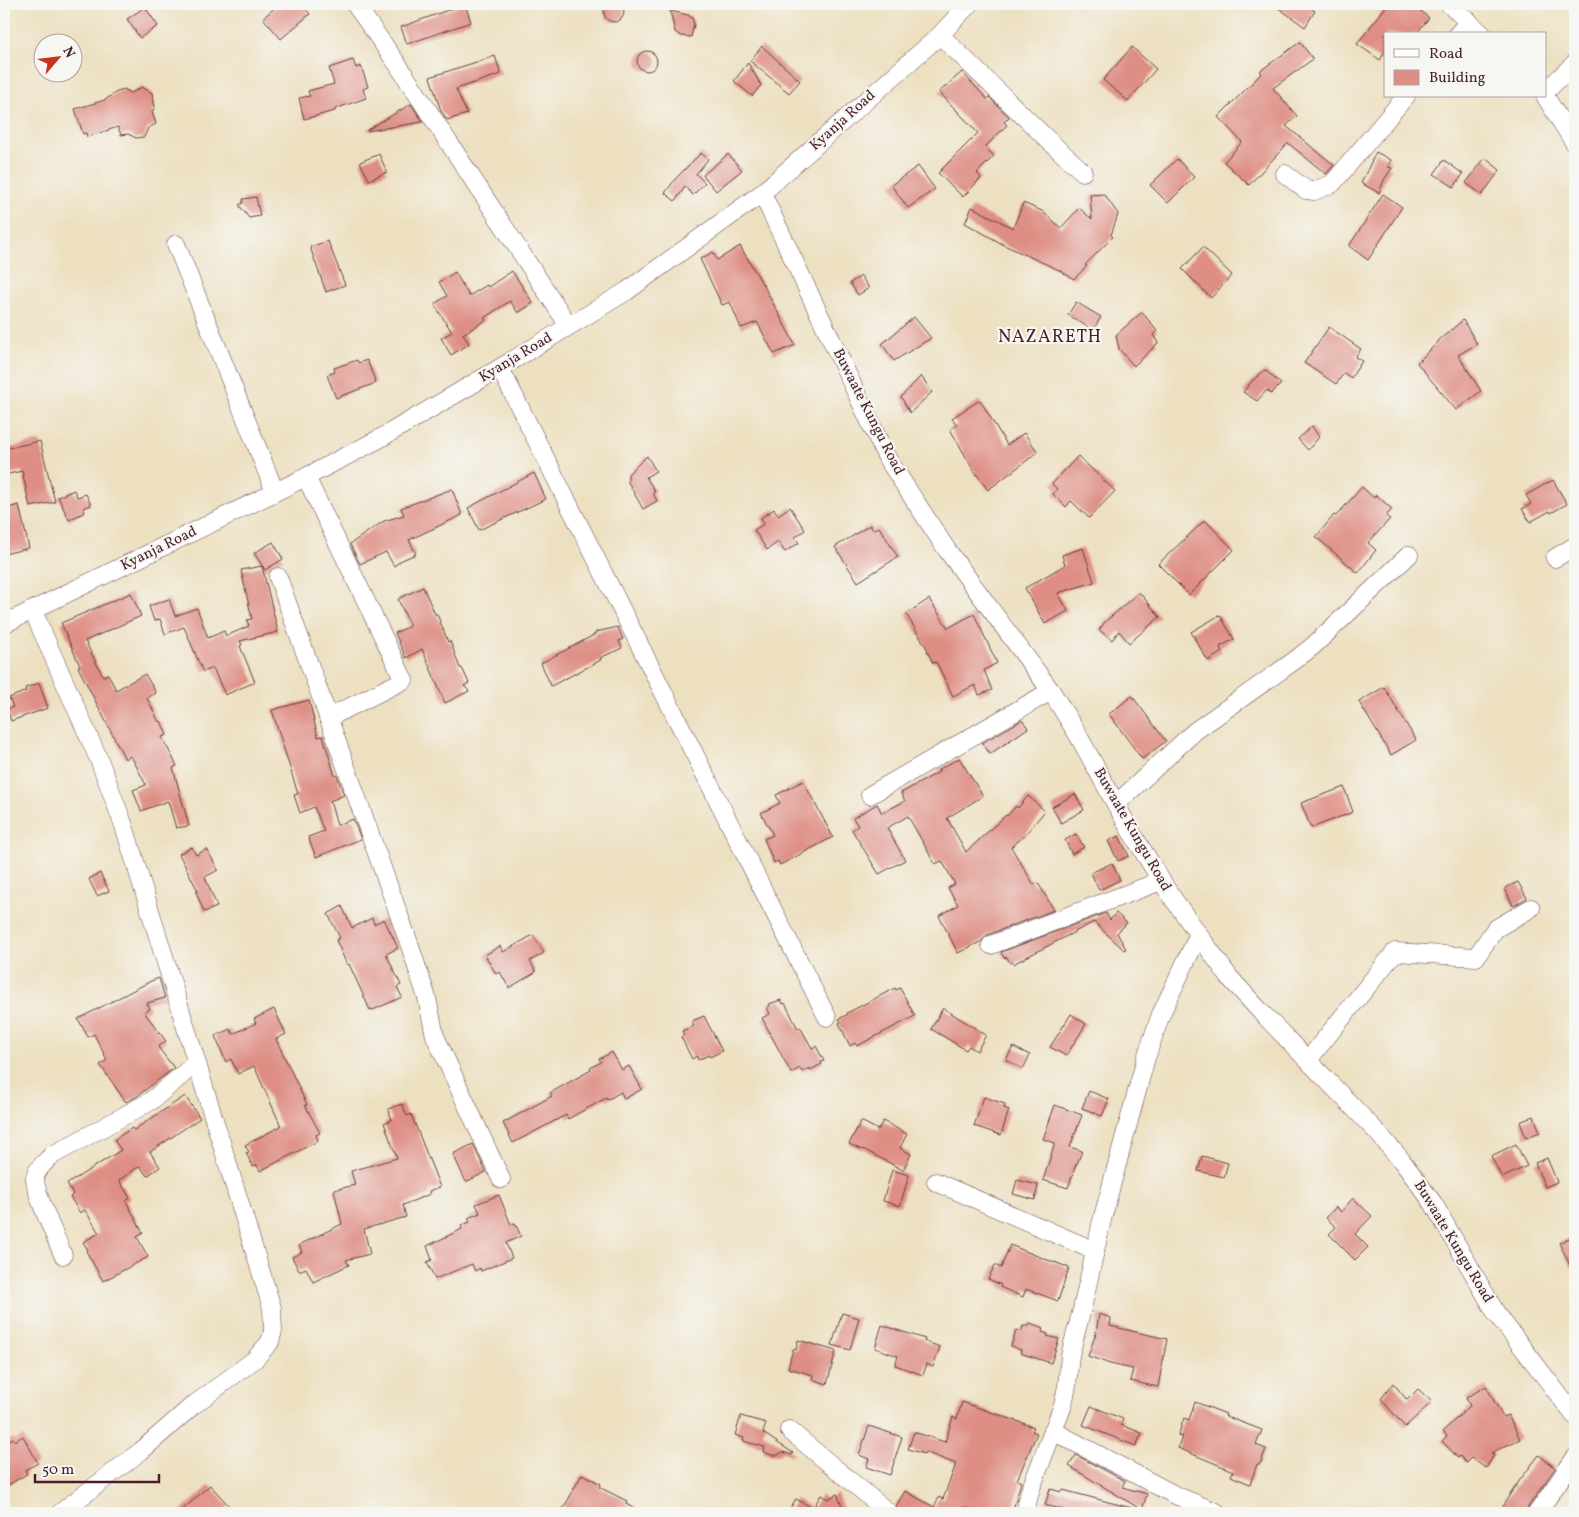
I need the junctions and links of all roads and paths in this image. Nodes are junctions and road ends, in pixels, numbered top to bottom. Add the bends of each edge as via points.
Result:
1 (355, 4) edge
2 (969, 4) edge
3 (1448, 4) edge
4 (1464, 27) edge
5 (1477, 32) edge
6 (940, 35) junction
7 (1575, 63) edge
8 (1546, 91) edge
9 (1404, 98) edge
10 (1546, 98) edge
11 (1575, 144) edge
12 (1083, 172) dead end
13 (1285, 174) dead end
14 (762, 193) junction
15 (176, 244) dead end
16 (569, 326) junction
17 (500, 368) junction
18 (306, 477) junction
19 (275, 492) junction
20 (1575, 546) edge
21 (1408, 555) dead end
22 (1555, 558) dead end
23 (278, 577) dead end
24 (33, 611) junction
25 (5, 618) edge
26 (1050, 691) junction
27 (328, 718) junction
28 (870, 794) dead end
29 (1116, 804) junction
30 (1161, 881) junction
31 (1532, 908) dead end
32 (1198, 936) junction
33 (991, 945) dead end
34 (827, 1017) dead end
35 (1308, 1060) junction
36 (196, 1063) junction
37 (501, 1179) dead end
38 (936, 1182) dead end
39 (1095, 1251) junction
40 (62, 1255) dead end
41 (1575, 1416) edge
42 (789, 1430) dead end
43 (1053, 1431) junction
44 (1575, 1458) edge
45 (60, 1513) edge
46 (889, 1513) edge
47 (1025, 1513) edge
48 (1218, 1513) edge
49 (1537, 1513) edge

1 - 16 street
2 - 6 street, Kyanja Road
3 - 4 street
4 - 5 street
6 - 12 street
6 - 14 street, Kyanja Road
7 - 8 street
9 - 13 street via 1332,184 1314,191 1306,190
10 - 11 street
14 - 16 street, Kyanja Road via 627,291
14 - 26 street, Buwaate Kungu Road via 887,458 947,550
15 - 19 street
16 - 17 street, Kyanja Road
17 - 18 street, Kyanja Road
17 - 34 street
18 - 19 street, Kyanja Road
18 - 27 street via 404,680
19 - 24 street, Kyanja Road
20 - 22 street
21 - 29 street via 1312,646 1195,730
23 - 27 street
24 - 25 street, Kyanja Road
24 - 36 street via 100,762 124,826
26 - 28 street
26 - 29 street, Buwaate Kungu Road
27 - 37 street via 409,943 435,1036
29 - 30 street, Buwaate Kungu Road
30 - 32 street, Buwaate Kungu Road
30 - 33 street
31 - 35 street via 1495,929 1476,957 1395,952
32 - 35 street, Buwaate Kungu Road via 1229,977
32 - 39 street via 1161,1014 1146,1058
35 - 41 street, Buwaate Kungu Road via 1402,1161 1433,1203 1496,1313
36 - 40 street via 151,1101 50,1156 39,1169 35,1179 38,1191
36 - 45 street via 272,1308 270,1342 254,1360
38 - 39 street
39 - 43 street via 1070,1355 1063,1405
42 - 46 street
43 - 47 street via 1030,1490
43 - 48 street via 1173,1494
44 - 49 street

